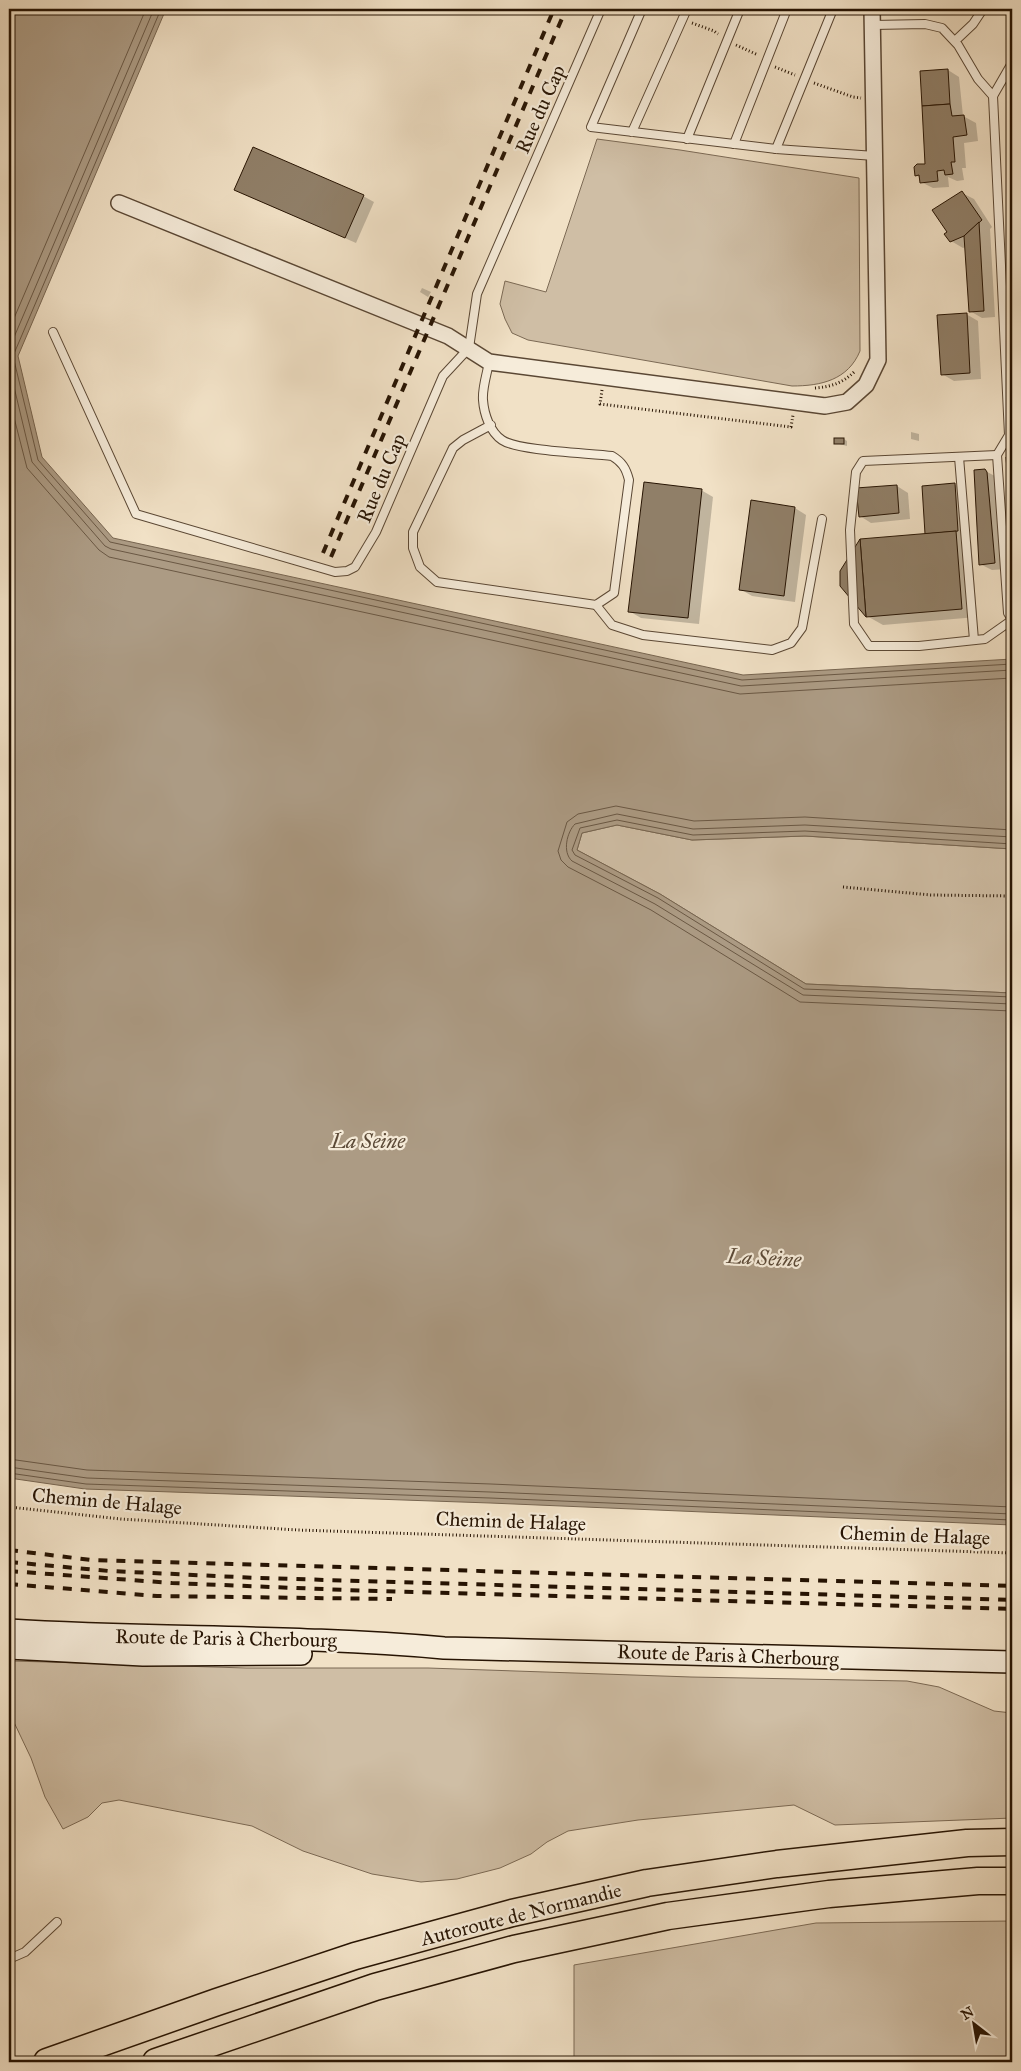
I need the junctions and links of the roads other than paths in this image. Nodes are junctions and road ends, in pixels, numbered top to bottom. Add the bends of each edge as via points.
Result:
1 (601, 9) edge
2 (642, 9) edge
3 (687, 9) edge
4 (740, 9) edge
5 (787, 9) edge
6 (833, 9) edge
7 (872, 9) edge
8 (983, 9) edge
9 (872, 25) junction
10 (955, 41) junction
11 (1012, 63) edge
12 (994, 96) junction
13 (632, 132) junction
14 (687, 139) junction
15 (734, 144) junction
16 (776, 149) junction
17 (875, 156) junction
18 (119, 203) dead end
19 (53, 332) dead end
20 (469, 348) junction
21 (489, 362) junction
22 (491, 426) junction
23 (997, 455) junction
24 (959, 457) junction
25 (822, 519) dead end
26 (596, 605) junction
27 (1012, 620) edge
28 (974, 640) junction
29 (9, 1630) edge
30 (9, 1648) edge
31 (444, 1648) junction
32 (1012, 1662) edge
33 (1012, 1842) edge
34 (1012, 1881) edge
35 (57, 1922) dead end
36 (9, 1959) edge
37 (47, 2062) edge
38 (156, 2062) edge

1 - 20 lane, Rue du Cap via 476,294
2 - 13 lane via 591,128
3 - 13 lane
4 - 14 lane
5 - 15 lane
6 - 16 lane
7 - 9 street
8 - 10 lane
9 - 10 lane via 925,24 942,28
9 - 17 street
10 - 12 lane via 978,80
11 - 12 lane
12 - 23 lane via 1009,435
13 - 14 lane
14 - 15 lane
15 - 16 lane
16 - 17 lane
17 - 21 street via 878,360 866,385 847,402 825,406
18 - 20 street via 448,336
19 - 20 lane, Rue du Cap via 136,514 335,572 355,568 376,532 443,376
20 - 21 street
21 - 22 lane via 483,398
22 - 26 lane via 502,441 525,448 612,456 624,466 629,480 614,593
22 - 26 lane via 453,448 413,532 413,548 420,567 437,582
23 - 24 lane
23 - 27 lane via 1008,612
24 - 28 lane
24 - 28 lane via 863,461 856,472 850,530 854,624 868,646 919,646
25 - 26 lane via 802,628 791,644 772,650 643,636 612,626
27 - 28 lane via 985,639
29 - 31 main road, Route de Paris à Cherbourg via 372,1642
30 - 31 main road, Route de Paris à Cherbourg via 143,1655 311,1654
31 - 32 main road, Route de Paris à Cherbourg
33 - 37 highway, Autoroute de Normandie via 967,1843 647,1883 512,1913 355,1956
34 - 38 highway, Autoroute de Normandie via 829,1894 658,1918 514,1949 375,1987
35 - 36 lane via 24,1952

